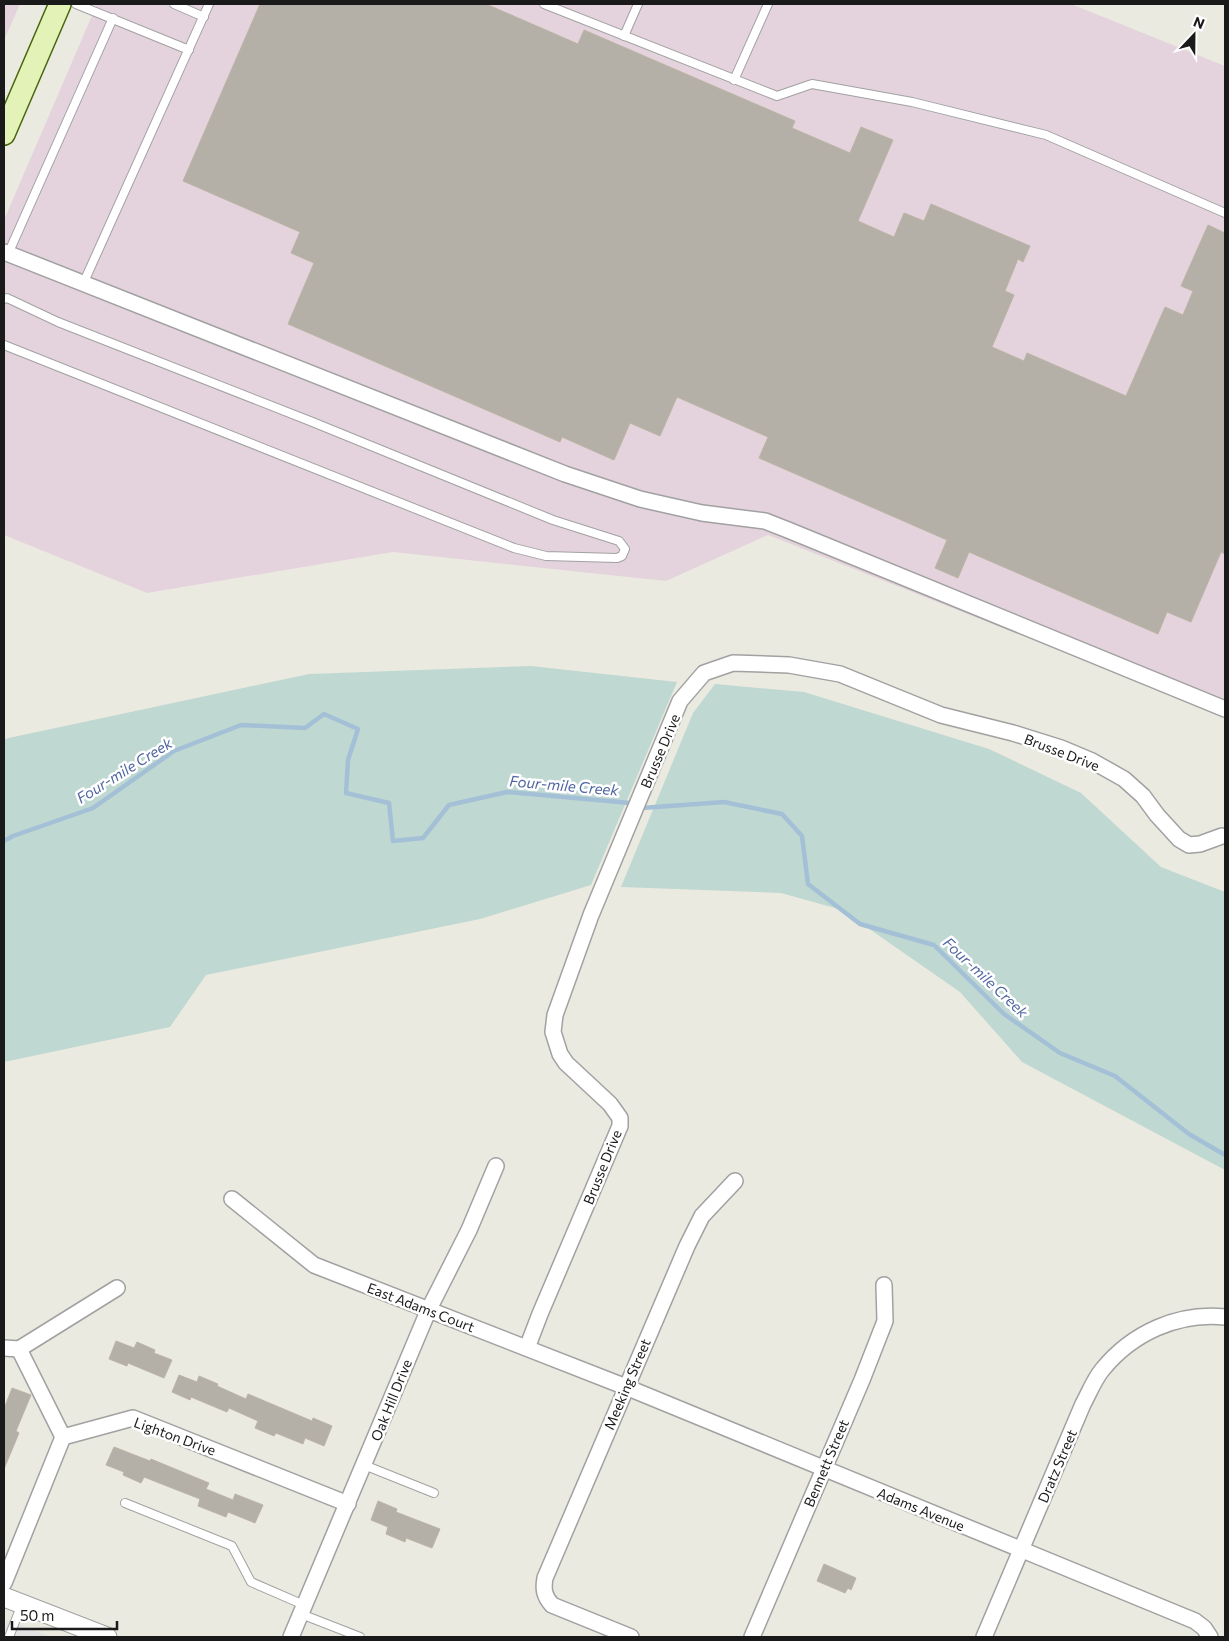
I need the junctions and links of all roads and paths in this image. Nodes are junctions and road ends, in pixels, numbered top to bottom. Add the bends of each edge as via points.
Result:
1 (60, 4) edge
2 (76, 4) edge
3 (174, 4) edge
4 (209, 4) edge
5 (544, 4) edge
6 (638, 4) edge
7 (768, 4) edge
8 (98, 8) edge
9 (112, 18) junction
10 (204, 18) junction
11 (624, 36) junction
12 (189, 50) junction
13 (734, 80) junction
14 (4, 134) edge
15 (1225, 213) edge
16 (6, 253) edge
17 (84, 284) junction
18 (4, 299) edge
19 (4, 345) edge
20 (1225, 710) edge
21 (1222, 836) dead end
22 (496, 1166) dead end
23 (735, 1181) dead end
24 (232, 1199) dead end
25 (884, 1285) dead end
26 (117, 1288) dead end
27 (429, 1309) junction
28 (1225, 1317) edge
29 (4, 1348) edge
30 (527, 1348) junction
31 (19, 1349) junction
32 (626, 1388) junction
33 (63, 1437) junction
34 (364, 1465) junction
35 (823, 1469) junction
36 (434, 1493) dead end
37 (125, 1503) dead end
38 (348, 1504) junction
39 (1021, 1550) junction
40 (4, 1583) edge
41 (4, 1597) edge
42 (22, 1604) junction
43 (303, 1610) junction
44 (9, 1637) edge
45 (107, 1637) edge
46 (291, 1637) edge
47 (360, 1637) edge
48 (632, 1637) edge
49 (752, 1637) edge
50 (984, 1637) edge
51 (1210, 1637) edge

1 - 14 main road
2 - 8 lane
3 - 10 lane
4 - 10 lane
5 - 11 lane
6 - 11 lane
7 - 13 lane
8 - 9 lane
9 - 12 lane
9 - 16 lane
10 - 12 lane
11 - 13 lane
12 - 17 lane
13 - 15 lane via 777,96 812,84 912,102 1046,135
16 - 17 street
17 - 20 street via 565,474 640,499 702,513 765,521
18 - 19 lane via 553,520 619,541 625,548 622,556 617,558 546,556 514,548
21 - 30 street, Brusse Drive via 1189,845 1124,779 1092,761 1013,733 941,714 840,674 789,665 734,663 704,673 680,701 591,915 555,1015 553,1032 560,1054 610,1104 620,1118 620,1126
22 - 27 street, Oak Hill Drive via 469,1230
23 - 32 street, Meeking Street via 702,1216
24 - 27 street, East Adams Court via 314,1265
25 - 35 street, Bennett Street via 885,1320
26 - 31 street
27 - 30 street, East Adams Court
27 - 34 street, Oak Hill Drive
28 - 39 street, Dratz Street via 1191,1317 1166,1323 1139,1336 1119,1351 1101,1372 1083,1404
29 - 31 street
30 - 32 street, East Adams Court
31 - 33 street
32 - 35 street, Adams Avenue
32 - 48 street, Meeking Street via 545,1578 544,1593 558,1608
33 - 38 street, Lighton Drive via 133,1418
33 - 40 street
34 - 36 lane
34 - 38 street, Oak Hill Drive
35 - 39 street, Adams Avenue
35 - 49 street, Bennett Street
37 - 43 lane via 232,1546 251,1582
38 - 43 street, Oak Hill Drive
39 - 50 street, Dratz Street
39 - 51 street, Adams Avenue via 1194,1621
41 - 42 street
42 - 44 lane
42 - 45 street
43 - 46 street, Oak Hill Drive
43 - 47 lane

